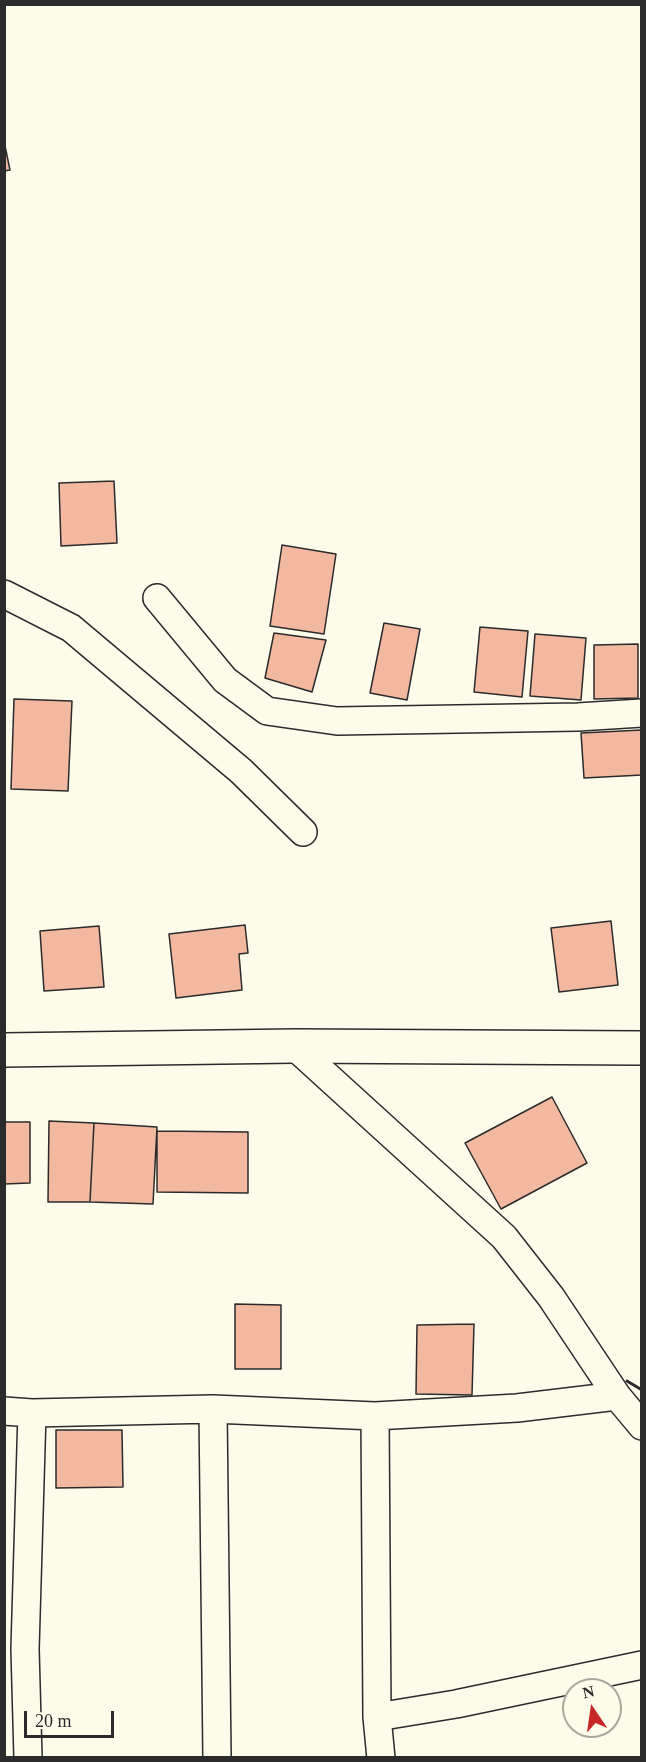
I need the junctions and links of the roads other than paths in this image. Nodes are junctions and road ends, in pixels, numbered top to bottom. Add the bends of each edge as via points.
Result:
1 (4, 594) edge
2 (157, 598) dead end
3 (642, 713) edge
4 (303, 832) dead end
5 (294, 1046) junction
6 (642, 1048) edge
7 (4, 1050) edge
8 (617, 1396) junction
9 (213, 1409) junction
10 (4, 1411) edge
11 (32, 1413) junction
12 (375, 1416) junction
13 (642, 1426) edge
14 (15, 1649) edge
15 (642, 1665) edge
16 (377, 1717) junction
17 (28, 1758) edge
18 (217, 1758) edge
19 (381, 1758) edge

1 - 4 street via 71,628 242,771
2 - 3 street via 225,680 267,711 337,721
5 - 6 main road
5 - 7 main road
5 - 8 street via 504,1237 551,1297
8 - 12 street via 517,1408
8 - 13 street
9 - 11 street
9 - 12 street
9 - 18 street
10 - 11 street
11 - 14 street
12 - 16 street
14 - 17 street
15 - 16 street
16 - 19 street

